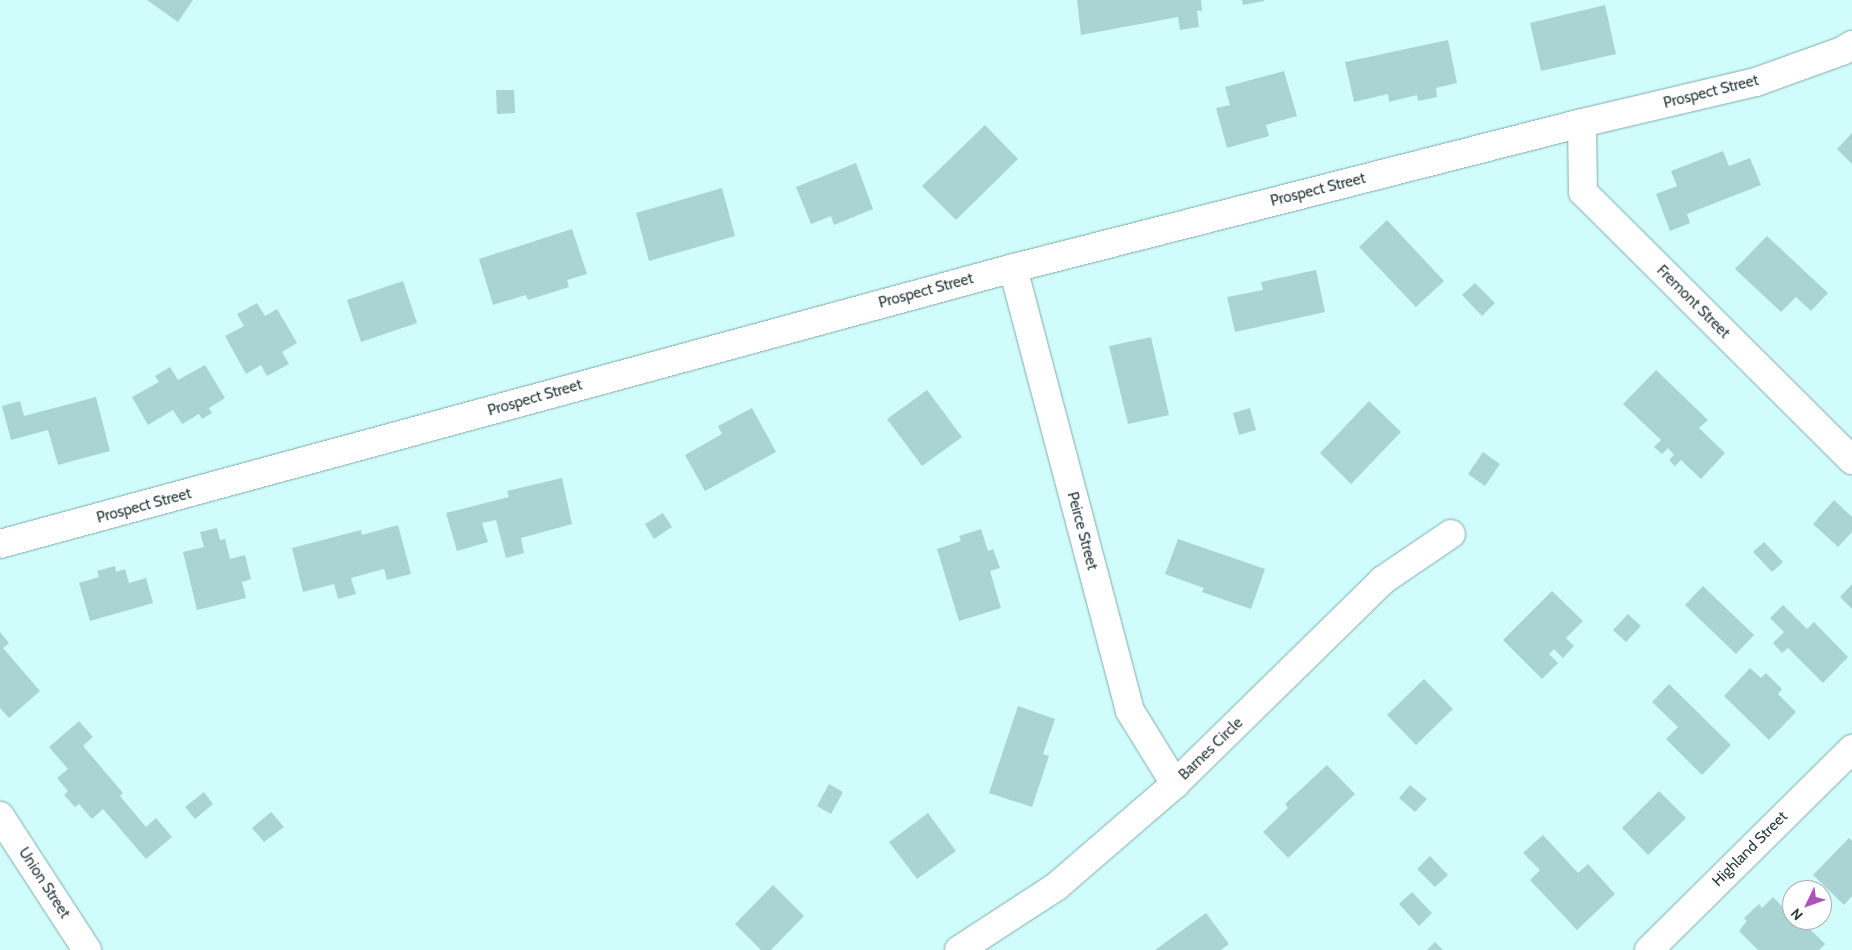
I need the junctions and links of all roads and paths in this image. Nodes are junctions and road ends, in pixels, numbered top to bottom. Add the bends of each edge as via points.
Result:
1 (1852, 45) edge
2 (1582, 123) junction
3 (1013, 268) junction
4 (1852, 460) edge
5 (1451, 534) dead end
6 (0, 544) edge
7 (1852, 749) edge
8 (1175, 784) junction
9 (0, 816) edge
10 (87, 950) edge
11 (958, 950) edge
12 (1649, 950) edge

1 - 2 street, Prospect Street via 1756,82
2 - 3 street, Prospect Street
2 - 4 street, Fremont Street via 1583,192
3 - 6 street, Prospect Street
3 - 8 street, Peirce Street via 1130,711
5 - 8 street, Barnes Circle via 1383,580
7 - 12 street, Highland Street
8 - 11 street, Barnes Circle via 1057,886
9 - 10 street, Union Street

